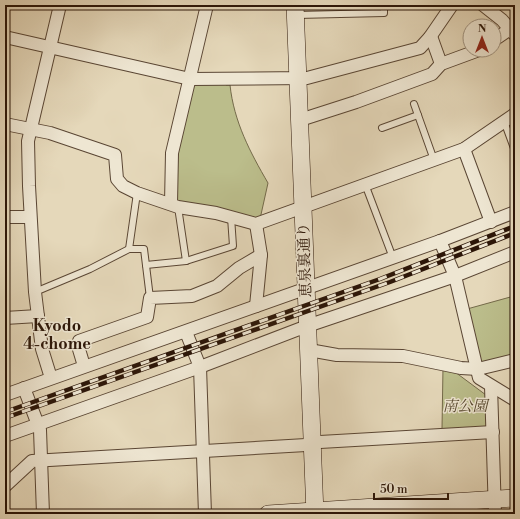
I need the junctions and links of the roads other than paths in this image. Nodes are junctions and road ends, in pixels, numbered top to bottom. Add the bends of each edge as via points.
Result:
1 (60, 5) edge
2 (207, 5) edge
3 (384, 5) edge
4 (452, 5) edge
5 (483, 5) edge
6 (295, 10) edge
7 (512, 32) edge
8 (502, 36) edge
9 (5, 37) edge
10 (430, 37) junction
11 (50, 47) junction
12 (462, 56) edge
13 (442, 64) junction
14 (299, 78) junction
15 (190, 79) junction
16 (414, 104) dead end
17 (515, 114) edge
18 (418, 116) junction
19 (300, 120) junction
20 (504, 121) junction
21 (5, 124) edge
22 (382, 128) dead end
23 (32, 129) junction
24 (464, 150) junction
25 (515, 151) edge
26 (434, 160) junction
27 (366, 184) junction
28 (137, 193) junction
29 (175, 205) junction
30 (303, 207) junction
31 (515, 212) edge
32 (5, 217) edge
33 (30, 217) junction
34 (231, 217) junction
35 (491, 222) junction
36 (256, 224) junction
37 (440, 241) junction
38 (129, 248) junction
39 (515, 252) edge
40 (261, 255) junction
41 (393, 258) junction
42 (186, 261) junction
43 (146, 265) junction
44 (455, 276) junction
45 (306, 289) junction
46 (35, 292) junction
47 (150, 298) junction
48 (256, 306) junction
49 (38, 316) junction
50 (5, 318) edge
51 (307, 326) junction
52 (186, 332) junction
53 (309, 350) junction
54 (515, 360) edge
55 (84, 366) junction
56 (200, 367) junction
57 (478, 369) junction
58 (51, 378) junction
59 (491, 386) junction
60 (24, 388) junction
61 (5, 395) edge
62 (515, 400) edge
63 (37, 424) junction
64 (493, 432) junction
65 (5, 436) edge
66 (313, 444) junction
67 (204, 452) junction
68 (42, 461) junction
69 (5, 486) edge
70 (515, 498) edge
71 (495, 507) edge
72 (315, 513) edge
73 (43, 514) edge
74 (205, 514) edge
75 (268, 514) edge

1 - 11 street
2 - 15 street
3 - 6 lane via 384,14
4 - 10 street
5 - 7 street
6 - 14 street, 恵泉裏通り
7 - 8 street
9 - 11 street
10 - 13 street
10 - 14 street via 420,48
11 - 15 street
11 - 23 street
12 - 13 street
13 - 19 street via 432,74
14 - 15 street
14 - 19 street, 恵泉裏通り
15 - 29 street via 172,153
16 - 18 lane
17 - 20 street
18 - 22 lane
18 - 26 lane
19 - 30 street, 恵泉裏通り
20 - 24 street
20 - 25 lane
21 - 23 street
23 - 28 street via 81,142 115,155 117,179 123,186
23 - 33 street via 28,141
24 - 26 street
24 - 35 street
26 - 27 street
27 - 30 street
27 - 41 lane
28 - 29 street
28 - 38 lane
29 - 34 street
29 - 42 lane
30 - 36 street
30 - 45 street, 恵泉裏通り
31 - 35 street
32 - 33 street
33 - 46 street
34 - 36 street
34 - 42 lane via 233,246
35 - 37 street
36 - 40 street
37 - 41 street
37 - 44 street
38 - 43 lane via 144,250
38 - 46 lane via 90,269
39 - 44 street
40 - 47 street via 216,286 192,296
40 - 48 street
41 - 45 street
42 - 43 lane
43 - 47 lane
44 - 51 street
44 - 57 street
45 - 48 street
45 - 51 street, 恵泉裏通り
46 - 49 street
47 - 55 street via 147,317 79,341
48 - 52 street
49 - 50 street
49 - 58 street via 42,349
51 - 53 street, 恵泉裏通り
51 - 56 street
52 - 55 street
52 - 56 street
53 - 57 street via 337,355 403,356
53 - 66 street, 恵泉裏通り
54 - 57 street
55 - 58 street
56 - 63 street
56 - 67 street
57 - 59 street via 479,378
58 - 60 street
59 - 62 street
59 - 64 street
60 - 61 street
60 - 63 street
63 - 65 street
63 - 68 street via 40,430
64 - 66 street
64 - 71 street
66 - 67 street
66 - 72 street, 恵泉裏通り
67 - 68 street
67 - 74 street
68 - 69 street via 32,461
68 - 73 street
70 - 71 street
71 - 72 street
72 - 75 street

